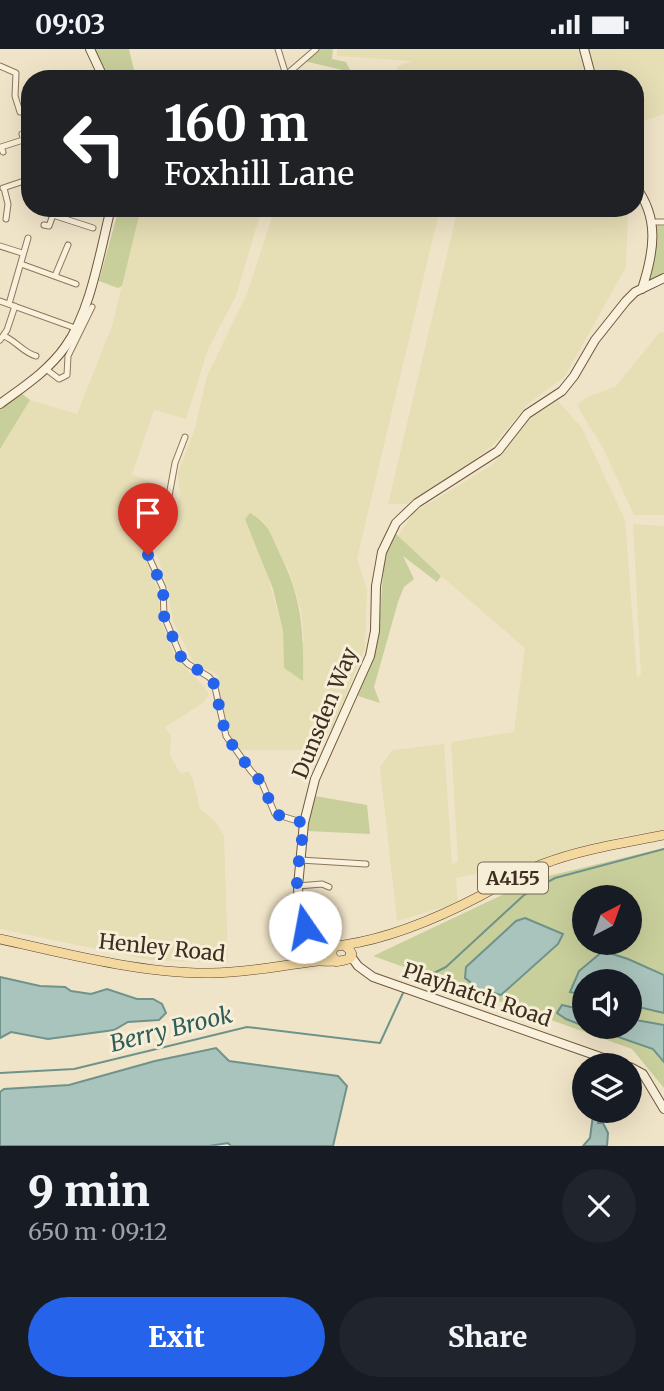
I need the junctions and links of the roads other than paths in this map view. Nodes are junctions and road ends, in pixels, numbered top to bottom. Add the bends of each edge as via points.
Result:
1 (90, 49) edge
2 (278, 49) edge
3 (316, 49) edge
4 (584, 49) edge
5 (0, 67) edge
6 (100, 70) edge
7 (284, 70) edge
8 (292, 70) edge
9 (590, 70) edge
10 (18, 109) dead end
11 (21, 138) edge
12 (1, 148) edge
13 (21, 182) edge
14 (2, 188) edge
15 (644, 198) edge
16 (6, 216) dead end
17 (50, 217) edge
18 (65, 217) edge
19 (109, 217) edge
20 (652, 222) junction
21 (664, 222) edge
22 (47, 227) dead end
23 (93, 228) dead end
24 (28, 239) dead end
25 (0, 246) edge
26 (68, 248) dead end
27 (22, 253) junction
28 (21, 264) junction
29 (55, 276) junction
30 (664, 278) edge
31 (76, 284) dead end
32 (642, 289) junction
33 (0, 301) edge
34 (12, 305) junction
35 (92, 310) dead end
36 (75, 328) junction
37 (2, 338) edge
38 (36, 356) dead end
39 (46, 369) junction
40 (0, 404) edge
41 (185, 437) dead end
42 (304, 823) junction
43 (664, 835) edge
44 (300, 860) junction
45 (366, 865) dead end
46 (298, 886) junction
47 (329, 887) dead end
48 (0, 939) edge
49 (341, 953) junction
50 (591, 1053) edge
51 (642, 1074) edge
52 (664, 1109) edge

1 - 6 street
2 - 7 street
3 - 8 street
4 - 9 street
5 - 10 street via 16,73
11 - 12 street
13 - 14 street
14 - 16 street via 8,204
15 - 20 street
17 - 22 street
18 - 23 street
19 - 36 street
20 - 21 street
20 - 32 street via 650,263
24 - 27 street
25 - 27 street
26 - 29 street
27 - 28 street
28 - 29 street
28 - 34 street
29 - 31 street
30 - 32 street, Dunsden Way
32 - 42 street, Dunsden Way via 623,304 562,391 527,414 498,451 417,503 396,523 382,552 370,656 315,779
33 - 34 street
34 - 36 street
34 - 37 street
35 - 39 street via 68,356 67,375 59,379
36 - 39 street
37 - 38 street
39 - 40 street
41 - 42 street via 167,507 149,547 150,562 163,588 164,616 181,657 214,684 226,736 262,783 275,814
42 - 44 street, Dunsden Way
43 - 49 main road, Henley Road / A4155 via 543,864 457,908
44 - 45 street
44 - 46 street, Dunsden Way
46 - 47 street
46 - 49 street, Dunsden Way via 301,920
48 - 49 main road, Henley Road / A4155 via 186,972 244,972 321,961
49 - 50 street, Playhatch Road via 373,977
51 - 52 street, Playhatch Road

